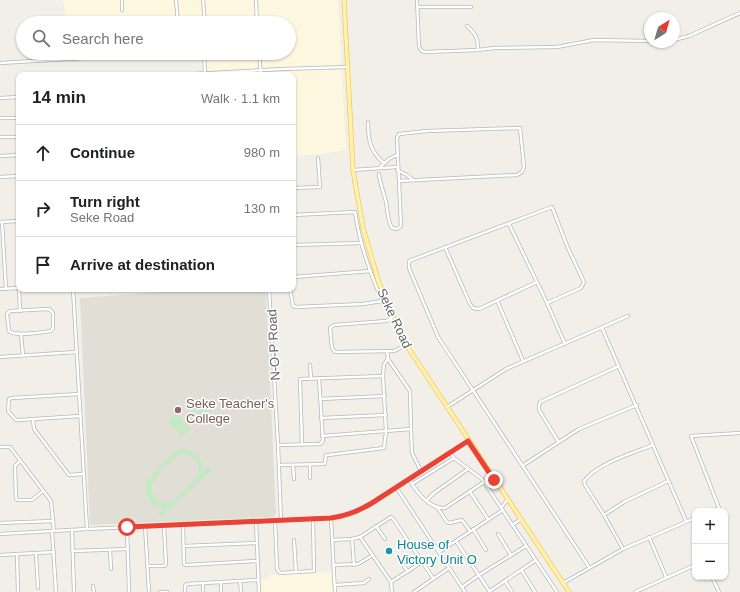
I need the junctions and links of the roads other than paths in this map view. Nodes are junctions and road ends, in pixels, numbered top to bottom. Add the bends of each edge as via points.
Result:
1 (122, 0) edge
2 (176, 0) edge
3 (203, 0) edge
4 (256, 0) edge
5 (344, 0) edge
6 (417, 0) edge
7 (418, 7) junction
8 (471, 7) dead end
9 (122, 10) dead end
10 (740, 13) edge
11 (177, 16) edge
12 (204, 16) edge
13 (257, 16) edge
14 (467, 26) dead end
15 (680, 38) edge
16 (644, 41) edge
17 (478, 50) junction
18 (51, 60) edge
19 (204, 60) edge
20 (260, 60) edge
21 (0, 63) edge
22 (347, 68) junction
23 (261, 70) junction
24 (205, 72) edge
25 (242, 72) edge
26 (16, 97) edge
27 (0, 98) edge
28 (0, 118) edge
29 (16, 118) edge
30 (368, 122) dead end
31 (0, 137) edge
32 (16, 137) edge
33 (16, 155) edge
34 (397, 155) junction
35 (0, 156) edge
36 (318, 158) dead end
37 (384, 163) junction
38 (380, 168) junction
39 (397, 168) junction
40 (353, 170) junction
41 (379, 174) dead end
42 (16, 176) edge
43 (0, 177) edge
44 (413, 180) junction
45 (399, 181) junction
46 (296, 188) edge
47 (296, 215) edge
48 (16, 221) edge
49 (1, 222) edge
50 (510, 224) junction
51 (362, 243) junction
52 (296, 245) edge
53 (445, 247) junction
54 (371, 271) junction
55 (296, 277) edge
56 (537, 282) junction
57 (0, 289) edge
58 (6, 289) junction
59 (16, 289) edge
60 (19, 292) edge
61 (73, 292) edge
62 (269, 292) edge
63 (290, 292) edge
64 (498, 300) junction
65 (382, 301) junction
66 (547, 303) junction
67 (20, 310) junction
68 (628, 316) dead end
69 (602, 328) junction
70 (21, 334) junction
71 (565, 344) junction
72 (404, 346) dead end
73 (387, 350) junction
74 (76, 352) junction
75 (22, 356) junction
76 (0, 357) edge
77 (388, 359) junction
78 (523, 361) junction
79 (310, 365) dead end
80 (619, 366) junction
81 (383, 376) junction
82 (311, 378) junction
83 (319, 378) junction
84 (472, 390) junction
85 (79, 394) junction
86 (384, 396) junction
87 (320, 399) junction
88 (636, 405) junction
89 (446, 407) junction
90 (386, 415) junction
91 (80, 416) junction
92 (321, 418) junction
93 (33, 419) junction
94 (411, 429) junction
95 (386, 432) junction
96 (740, 433) edge
97 (322, 436) junction
98 (468, 441) junction
99 (558, 441) junction
100 (278, 445) junction
101 (302, 445) junction
102 (653, 445) junction
103 (0, 447) edge
104 (450, 452) junction
105 (454, 458) junction
106 (20, 461) junction
107 (279, 464) junction
108 (310, 464) junction
109 (293, 465) junction
110 (522, 466) junction
111 (468, 469) junction
112 (421, 471) junction
113 (83, 474) junction
114 (310, 478) dead end
115 (294, 479) dead end
116 (409, 479) junction
117 (668, 481) junction
118 (484, 482) junction
119 (412, 484) junction
120 (396, 487) junction
121 (43, 491) junction
122 (470, 492) junction
123 (508, 499) junction
124 (427, 500) junction
125 (437, 508) junction
126 (719, 508) edge
127 (502, 509) junction
128 (604, 515) junction
129 (331, 518) junction
130 (313, 519) junction
131 (488, 519) junction
132 (520, 519) junction
133 (692, 519) edge
134 (274, 520) junction
135 (280, 520) junction
136 (53, 521) junction
137 (256, 521) junction
138 (686, 521) junction
139 (0, 523) edge
140 (183, 525) junction
141 (512, 525) junction
142 (145, 526) junction
143 (164, 526) junction
144 (376, 526) junction
145 (127, 527) junction
146 (87, 529) junction
147 (72, 530) junction
148 (472, 530) junction
149 (53, 531) junction
150 (0, 534) edge
151 (498, 534) dead end
152 (360, 536) junction
153 (649, 537) junction
154 (352, 539) junction
155 (294, 540) dead end
156 (332, 540) junction
157 (386, 540) dead end
158 (456, 541) junction
159 (257, 543) junction
160 (184, 546) junction
161 (526, 546) junction
162 (128, 549) junction
163 (623, 549) junction
164 (110, 550) junction
165 (486, 550) dead end
166 (72, 551) junction
167 (54, 552) junction
168 (439, 552) junction
169 (17, 554) junction
170 (36, 554) junction
171 (0, 555) edge
172 (373, 555) junction
173 (511, 555) junction
174 (398, 557) dead end
175 (536, 560) junction
176 (258, 561) junction
177 (422, 562) junction
178 (354, 565) junction
179 (148, 566) junction
180 (334, 566) junction
181 (692, 566) edge
182 (589, 567) junction
183 (449, 568) junction
184 (111, 569) dead end
185 (522, 571) junction
186 (296, 572) junction
187 (408, 572) junction
188 (479, 575) junction
189 (433, 578) junction
190 (666, 578) junction
191 (369, 579) dead end
192 (258, 580) junction
193 (713, 580) edge
194 (240, 581) junction
195 (505, 581) junction
196 (221, 582) junction
197 (391, 582) junction
198 (203, 583) junction
199 (563, 583) junction
200 (335, 585) junction
201 (93, 586) dead end
202 (462, 587) junction
203 (38, 588) dead end
204 (490, 591) edge
205 (18, 592) edge
206 (56, 592) edge
207 (74, 592) edge
208 (94, 592) edge
209 (129, 592) edge
210 (149, 592) edge
211 (160, 592) edge
212 (167, 592) edge
213 (185, 592) edge
214 (203, 592) edge
215 (222, 592) edge
216 (241, 592) edge
217 (259, 592) edge
218 (335, 592) edge
219 (392, 592) edge
220 (414, 592) edge
221 (465, 592) edge
222 (512, 592) edge
223 (535, 592) edge
224 (557, 592) edge
225 (569, 592) edge
226 (635, 592) edge
227 (719, 592) edge

1 - 9 street
2 - 11 street
3 - 12 street
4 - 13 street
5 - 22 main road, Seke Road
6 - 7 street
7 - 8 street
7 - 17 street via 419,47 422,51
10 - 15 street
14 - 17 street via 478,40
16 - 17 street via 594,40 556,47
18 - 21 street
19 - 24 street
20 - 23 street
22 - 23 street
22 - 40 main road, Seke Road
23 - 25 street
26 - 27 street
28 - 29 street
30 - 37 street via 371,148
31 - 32 street
33 - 35 street
34 - 37 street
34 - 39 street
34 - 44 street via 397,136 400,134 520,128 524,167 520,174
36 - 46 street via 320,187
37 - 38 street
38 - 39 street
38 - 40 street
39 - 44 street
39 - 45 street
40 - 89 main road, Seke Road via 363,228 378,280 408,348
41 - 45 street via 389,223 394,229 401,226
42 - 43 street
44 - 45 street
47 - 51 street via 355,212
48 - 49 street
49 - 58 street
50 - 53 street
50 - 56 street
50 - 66 street via 552,207 584,282 581,288
51 - 52 street
51 - 54 street
53 - 64 street via 473,308
53 - 84 street via 410,260 408,265 438,337
54 - 55 street
54 - 65 street
56 - 64 street
56 - 66 street
57 - 58 street
58 - 59 street
60 - 67 street
61 - 74 street
62 - 100 street, N-O-P Road
63 - 65 street via 293,306 296,307
64 - 78 street
65 - 73 street via 391,319 334,325 330,328 332,348 335,352
66 - 71 street
67 - 70 street via 7,314 9,332
67 - 70 street via 50,309 53,320 51,331
68 - 69 street
69 - 71 street
69 - 80 street
70 - 75 street
71 - 78 street
72 - 73 street via 394,351
73 - 77 street
74 - 75 street
74 - 85 street
75 - 76 street
77 - 81 street via 384,364
77 - 94 street via 410,391
78 - 84 street
79 - 82 street
80 - 88 street
80 - 99 street via 540,402 539,410
81 - 83 street
81 - 86 street
82 - 83 street
82 - 101 street via 300,379
83 - 87 street
84 - 89 street
84 - 110 street
85 - 91 street
85 - 93 street via 9,399 8,411 16,420
86 - 87 street
86 - 90 street
87 - 92 street
88 - 99 street via 579,429
88 - 102 street
89 - 98 main road, Seke Road
90 - 92 street
90 - 95 street
91 - 93 street
91 - 113 street
92 - 97 street
93 - 113 street via 34,429 69,475
94 - 95 street
94 - 112 street via 412,453
95 - 97 street
95 - 108 street via 385,446 382,448 326,455 324,464
96 - 126 street via 691,436
97 - 101 street via 323,441 320,444
98 - 104 street
98 - 123 main road, Seke Road
99 - 110 street
100 - 101 street
100 - 107 street, N-O-P Road
102 - 117 street
102 - 128 street via 603,466 584,480
103 - 106 street via 10,448
104 - 105 street
104 - 112 street
105 - 111 street
105 - 119 street
106 - 121 street
106 - 121 street via 15,466 16,499 32,500
107 - 109 street
107 - 135 street, N-O-P Road
108 - 109 street
108 - 114 street
109 - 115 street
110 - 182 street
111 - 118 street
111 - 124 street
112 - 116 street
113 - 146 street
116 - 119 street
116 - 120 street
117 - 128 street via 624,502
117 - 138 street
118 - 122 street
118 - 127 street
119 - 124 street via 420,496
120 - 129 street via 360,510
120 - 168 street
121 - 136 street via 51,502
122 - 125 street via 445,508
122 - 131 street
123 - 127 street
123 - 132 main road, Seke Road
124 - 125 street
125 - 148 street via 449,524 462,520
127 - 131 street
127 - 141 street
128 - 163 street
129 - 130 street
129 - 156 street
130 - 135 street
130 - 186 street via 314,571
131 - 148 street
132 - 141 street
132 - 199 main road, Seke Road
133 - 138 street
134 - 135 street
134 - 137 street
134 - 186 street via 277,571
136 - 139 street
136 - 149 street
137 - 140 street
137 - 159 street
138 - 153 street
140 - 143 street
140 - 160 street
141 - 161 street
142 - 143 street
142 - 145 street
142 - 179 street
143 - 179 street via 166,564
144 - 152 street
144 - 157 street
144 - 177 street via 393,518
145 - 146 street
145 - 162 street
146 - 147 street
147 - 149 street
147 - 166 street
148 - 158 street
148 - 165 street
149 - 150 street
149 - 167 street
151 - 173 street
152 - 154 street
152 - 172 street
153 - 163 street
153 - 190 street
154 - 156 street
154 - 178 street
155 - 186 street
156 - 180 street
158 - 168 street
158 - 188 street
159 - 160 street
159 - 176 street
160 - 176 street via 184,564 188,565
161 - 173 street
161 - 175 street
162 - 164 street
162 - 209 street
163 - 182 street
164 - 166 street
164 - 184 street
166 - 207 street
167 - 170 street
167 - 206 street
168 - 183 street
169 - 170 street
169 - 171 street
169 - 205 street
170 - 203 street
172 - 178 street
172 - 197 street
173 - 188 street
174 - 187 street
175 - 185 street
175 - 224 street
176 - 192 street
177 - 187 street
177 - 189 street
178 - 180 street
179 - 210 street
180 - 200 street
181 - 190 street
182 - 199 street
183 - 189 street
183 - 202 street
185 - 195 street
185 - 223 street
187 - 197 street
188 - 202 street
188 - 204 street
189 - 220 street
190 - 226 street
191 - 200 street via 364,583
192 - 194 street
192 - 217 street
193 - 227 street
194 - 196 street
194 - 216 street
195 - 204 street
195 - 222 street
196 - 198 street
196 - 215 street
197 - 219 street
198 - 213 street via 187,584
198 - 214 street
199 - 225 main road, Seke Road
200 - 218 street
201 - 208 street
202 - 221 street
211 - 212 street

